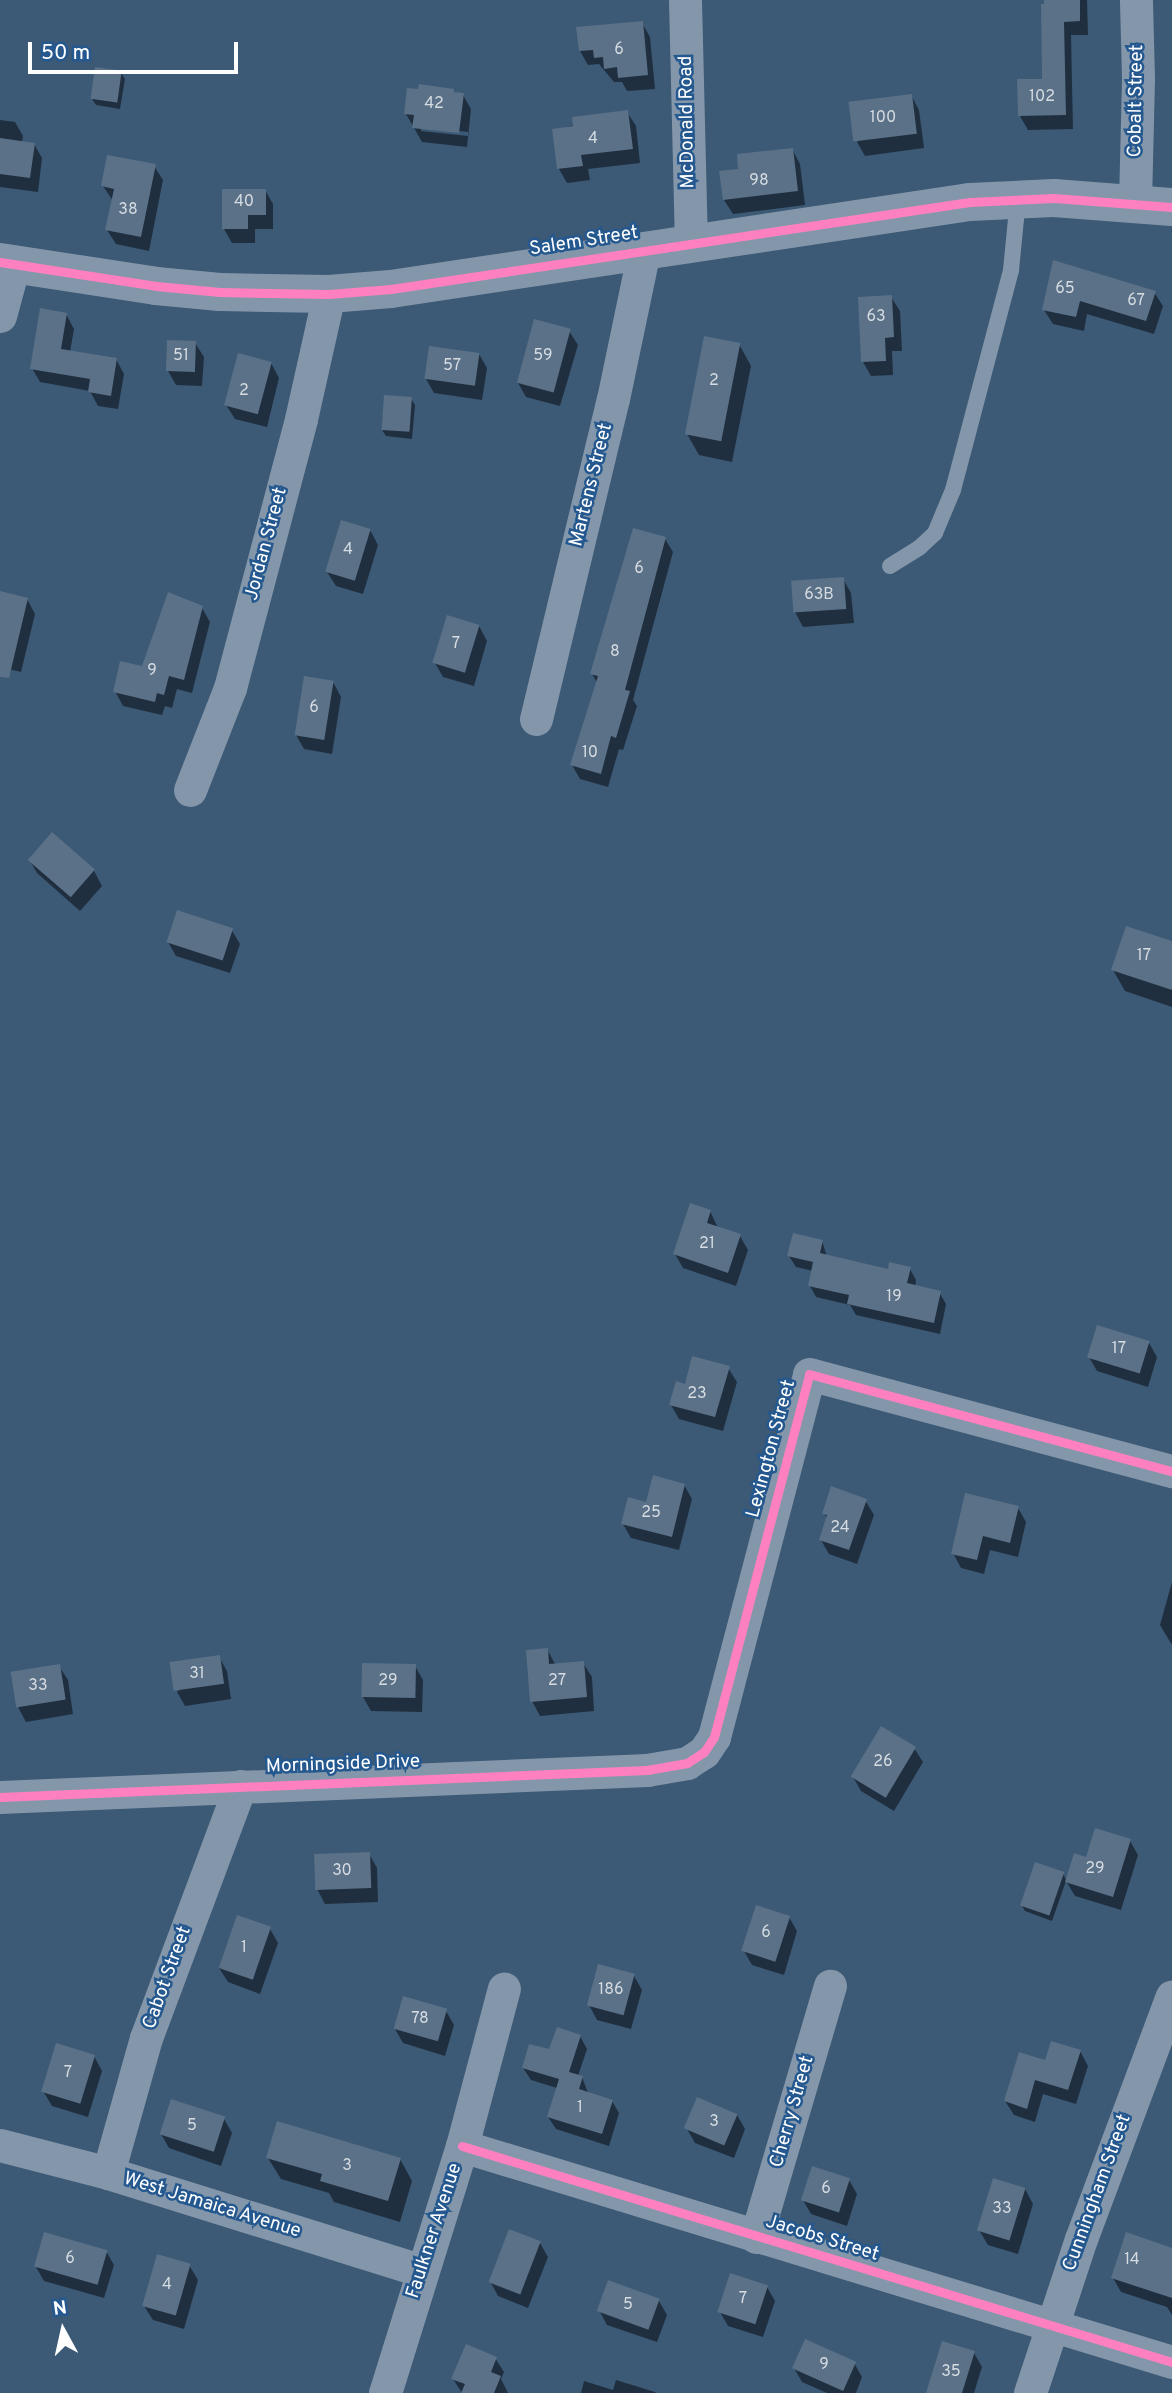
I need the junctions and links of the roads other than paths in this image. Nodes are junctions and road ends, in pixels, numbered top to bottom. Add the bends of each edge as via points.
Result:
1 (685, 0) edge
2 (1136, 0) edge
3 (1014, 199) junction
4 (1135, 202) junction
5 (1172, 206) edge
6 (691, 244) junction
7 (644, 251) junction
8 (7, 263) edge
9 (329, 294) junction
10 (0, 316) edge
11 (890, 566) dead end
12 (536, 719) dead end
13 (190, 790) dead end
14 (1172, 1471) edge
15 (687, 1763) joint
16 (240, 1786) junction
17 (0, 1797) edge
18 (830, 1986) dead end
19 (504, 1988) dead end
20 (1172, 1996) edge
21 (0, 2145) edge
22 (462, 2146) junction
23 (108, 2174) junction
24 (756, 2237) junction
25 (422, 2271) junction
26 (1051, 2328) junction
27 (1172, 2362) edge
28 (385, 2393) edge
29 (1030, 2393) edge

1 - 6 street, McDonald Road
2 - 4 street, Cobalt Street
3 - 4 street, Salem Street
3 - 6 street, Salem Street
3 - 11 lane via 1011,270 953,489 935,533
4 - 5 street, Salem Street
6 - 7 street, Salem Street
7 - 9 street, Salem Street
7 - 12 street, Martens Street
8 - 9 street, Salem Street via 220,292
8 - 10 street
9 - 13 street, Jordan Street via 230,688
14 - 15 street, Lexington Street via 809,1374 714,1737 704,1752
15 - 16 street, Morningside Drive via 648,1770
16 - 17 street, Morningside Drive
16 - 23 street, Cabot Street via 146,2038
18 - 24 street, Cherry Street
19 - 22 street, Faulkner Avenue
20 - 26 street, Cunningham Street
21 - 23 street, West Jamaica Avenue
22 - 24 street, Jacobs Street
22 - 25 street, Faulkner Avenue
23 - 25 street, West Jamaica Avenue
24 - 26 street, Jacobs Street
25 - 28 street, Faulkner Avenue
26 - 27 street, Jacobs Street
26 - 29 street, Cunningham Street

